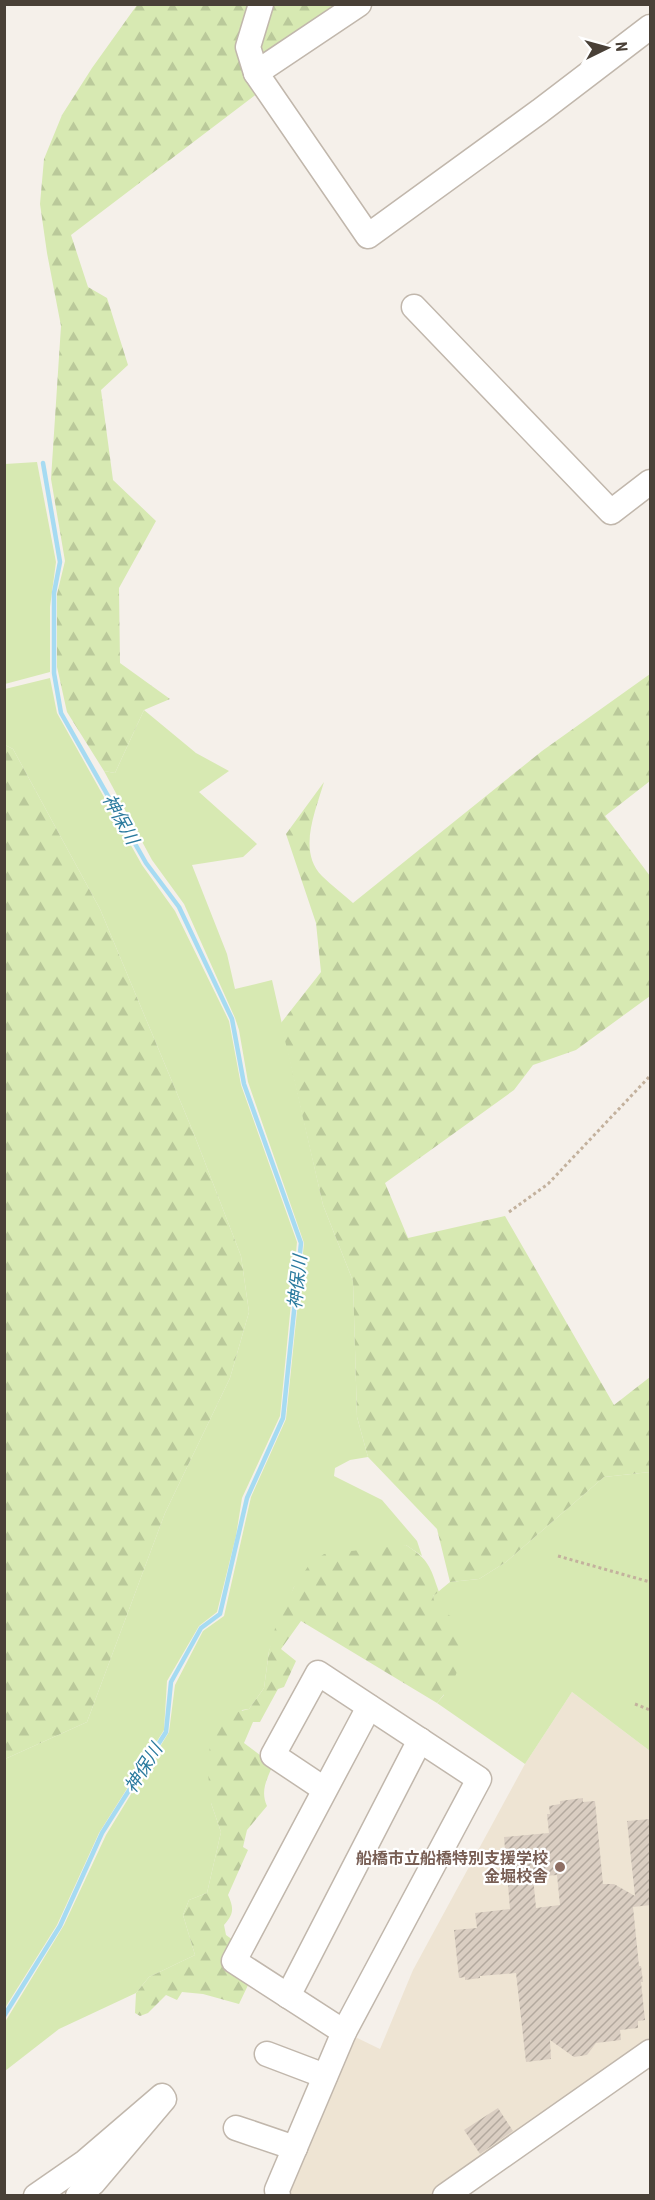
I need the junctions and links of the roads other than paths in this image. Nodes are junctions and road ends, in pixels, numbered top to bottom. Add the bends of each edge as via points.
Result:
1 (261, 4) edge
2 (359, 4) edge
3 (651, 27) edge
4 (256, 73) junction
5 (414, 307) dead end
6 (651, 482) edge
7 (369, 1707) junction
8 (420, 1740) junction
9 (324, 1789) junction
10 (288, 1996) junction
11 (344, 2032) junction
12 (651, 2052) edge
13 (267, 2054) dead end
14 (325, 2076) junction
15 (236, 2128) dead end
16 (295, 2148) junction
17 (36, 2196) edge
18 (78, 2196) edge
19 (278, 2196) edge
20 (445, 2196) edge

1 - 4 street via 248,46
2 - 4 street
3 - 4 street via 368,236
5 - 6 street via 611,512
7 - 8 street
7 - 9 street
7 - 9 street via 318,1673 273,1755
8 - 10 street
8 - 11 street via 479,1779
9 - 10 street via 234,1961
10 - 11 street
11 - 14 street
12 - 20 street
13 - 14 street
14 - 16 street
15 - 16 street
16 - 19 street
17 - 18 street via 85,2162 162,2096 164,2099

